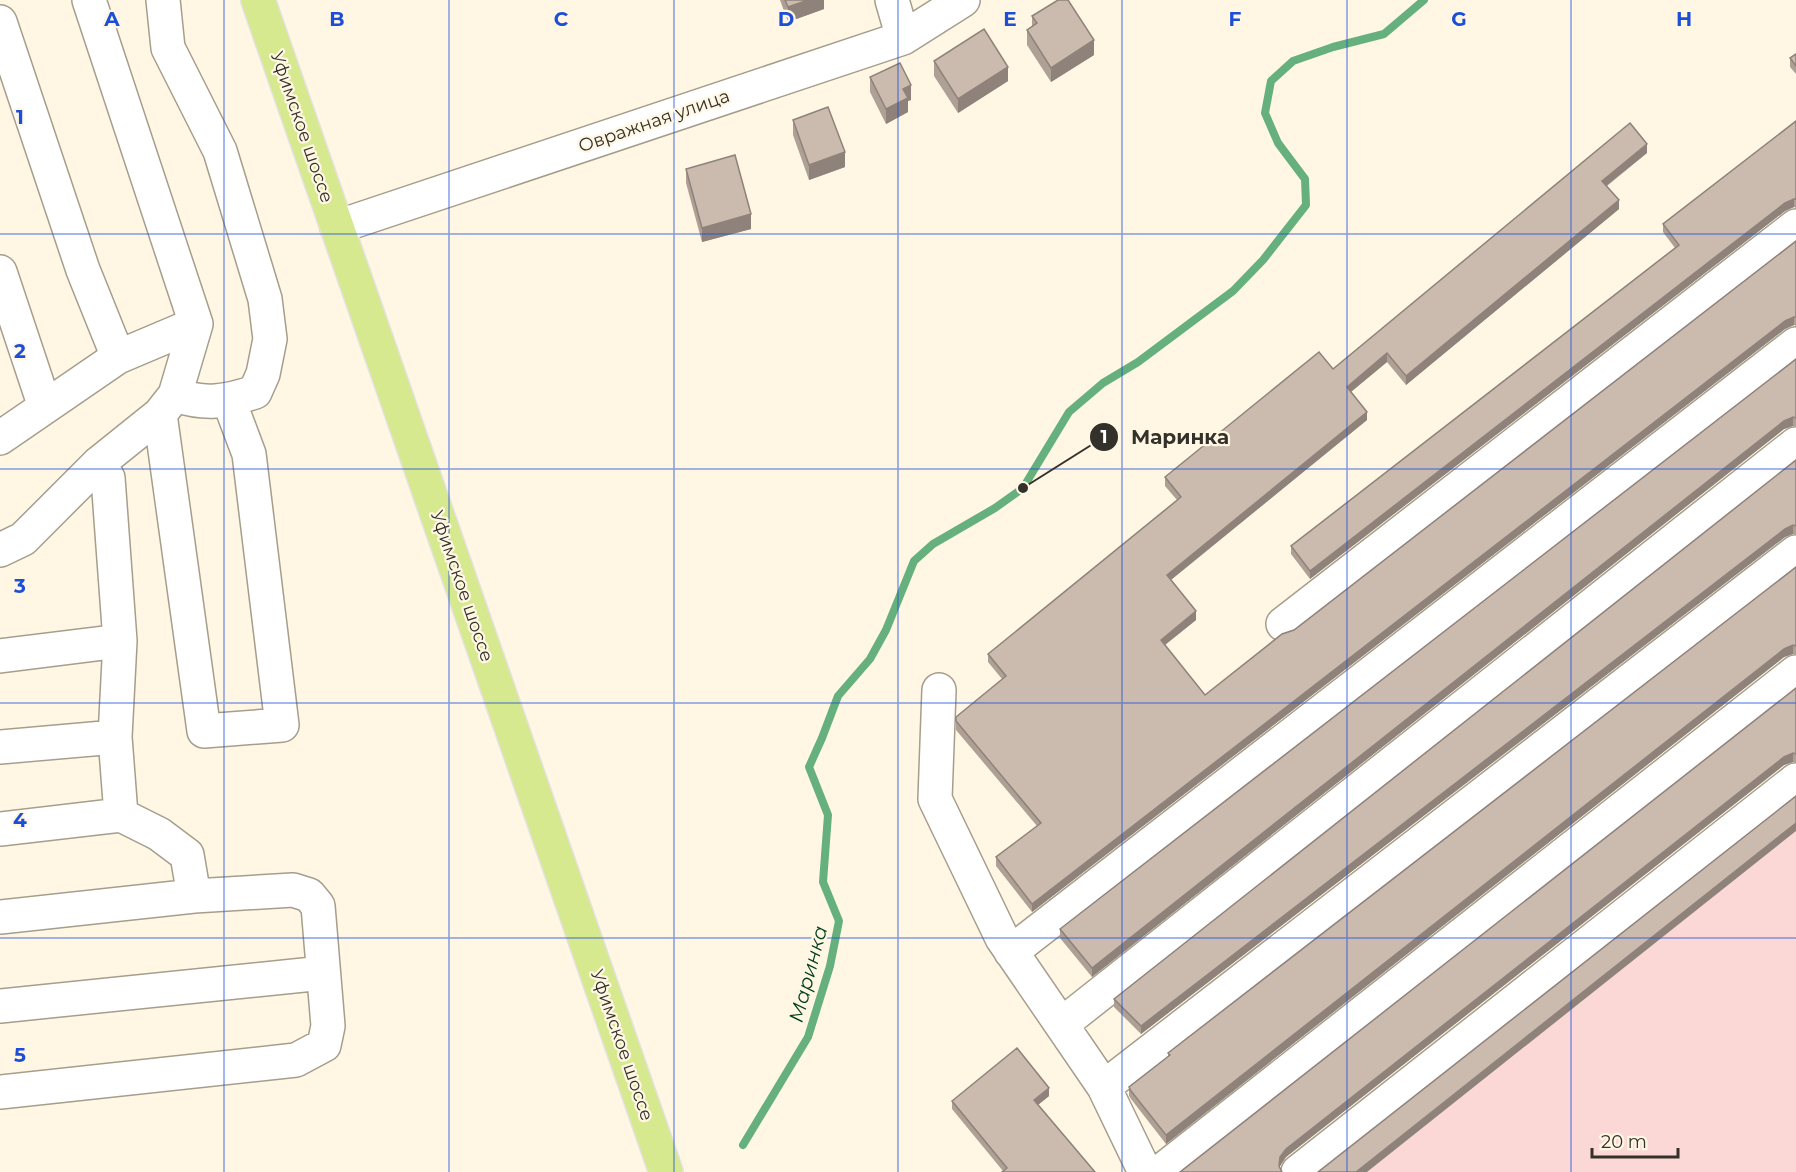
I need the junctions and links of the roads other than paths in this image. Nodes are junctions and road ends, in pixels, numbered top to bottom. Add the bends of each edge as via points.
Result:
1 (89, 0) edge
2 (163, 0) edge
3 (258, 0) edge
4 (892, 0) edge
5 (963, 0) edge
6 (0, 22) edge
7 (903, 38) junction
8 (1796, 226) edge
9 (337, 228) junction
10 (0, 273) edge
11 (196, 324) junction
12 (1796, 344) edge
13 (118, 357) junction
14 (229, 401) junction
15 (168, 405) junction
16 (45, 407) junction
17 (0, 438) edge
18 (1796, 444) edge
19 (99, 463) junction
20 (0, 550) edge
21 (1796, 552) edge
22 (1283, 624) dead end
23 (120, 641) junction
24 (0, 656) edge
25 (1796, 672) edge
26 (939, 690) dead end
27 (115, 737) junction
28 (0, 747) edge
29 (1796, 780) edge
30 (121, 815) junction
31 (0, 829) edge
32 (194, 896) junction
33 (0, 916) edge
34 (1011, 952) junction
35 (323, 973) junction
36 (0, 1006) edge
37 (1062, 1024) junction
38 (1104, 1087) junction
39 (0, 1092) edge
40 (666, 1172) edge
41 (1145, 1172) edge
42 (1160, 1172) edge
43 (1298, 1172) edge

1 - 11 street
2 - 14 street via 168,48 220,151 265,299 270,339 263,374 255,392
3 - 9 main road, Уфимское шоссе
4 - 7 street
5 - 7 street, Овражная улица
6 - 13 street via 83,270
7 - 9 street, Овражная улица
8 - 22 street
9 - 40 main road, Уфимское шоссе
10 - 16 street
11 - 13 street
11 - 15 street
12 - 34 street
13 - 16 street
14 - 15 street
14 - 15 street via 249,454 282,725 204,731
15 - 19 street
16 - 17 street
18 - 37 street
19 - 20 street via 23,539
19 - 23 street via 108,478
21 - 38 street
23 - 24 street
23 - 27 street
25 - 42 street
26 - 34 street via 935,799
27 - 28 street
27 - 30 street
29 - 43 street
30 - 31 street
30 - 32 street via 159,834 187,855
32 - 33 street
32 - 35 street via 293,890 309,895 318,906
34 - 37 street
35 - 36 street
35 - 39 street via 328,1026 324,1045 296,1060
37 - 38 street
38 - 41 street

